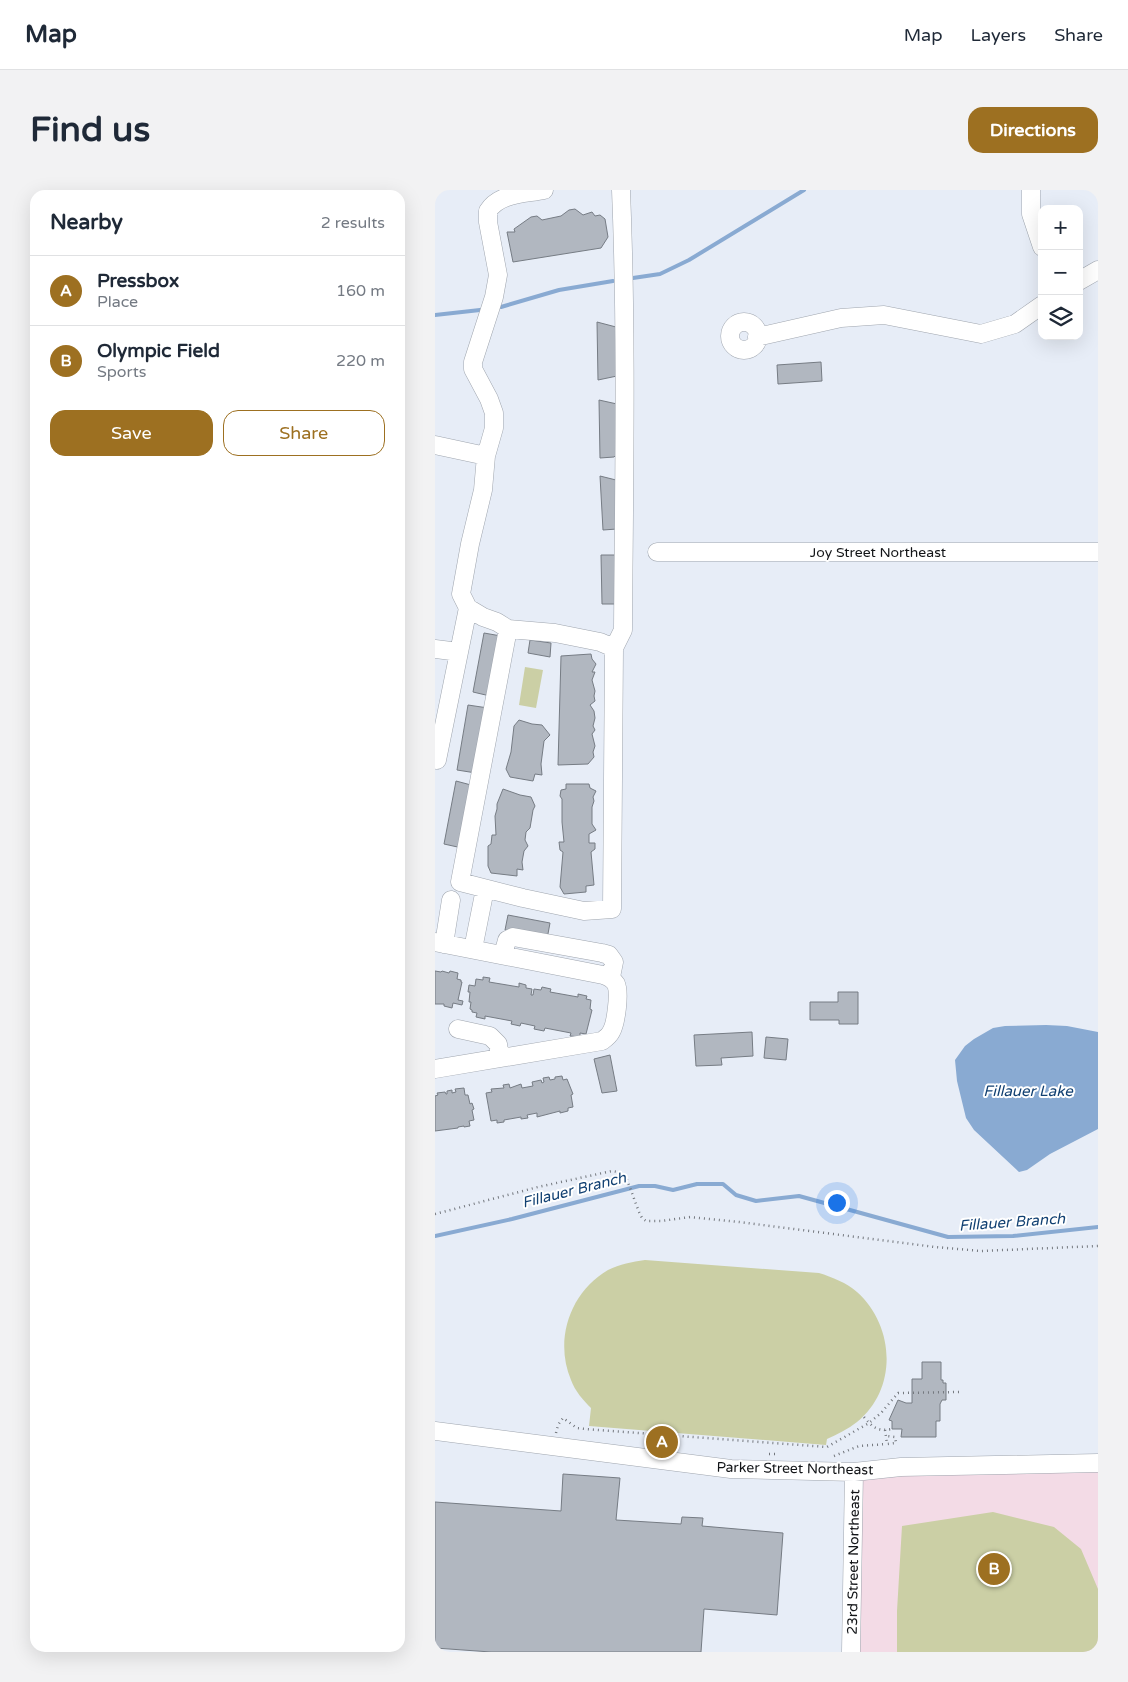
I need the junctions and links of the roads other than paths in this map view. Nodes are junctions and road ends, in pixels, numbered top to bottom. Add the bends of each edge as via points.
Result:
1 (544, 190) edge
2 (621, 190) edge
3 (1031, 190) edge
4 (1038, 235) edge
5 (1098, 270) edge
6 (1083, 279) edge
7 (1038, 308) edge
8 (757, 337) dead end
9 (435, 445) edge
10 (486, 456) junction
11 (657, 552) dead end
12 (1098, 552) edge
13 (468, 608) junction
14 (509, 629) junction
15 (614, 648) junction
16 (435, 649) edge
17 (459, 652) junction
18 (435, 759) edge
19 (485, 890) junction
20 (451, 900) dead end
21 (440, 943) edge
22 (473, 950) junction
23 (458, 1030) dead end
24 (500, 1058) junction
25 (435, 1069) edge
26 (435, 1431) edge
27 (1098, 1463) edge
28 (854, 1472) junction
29 (851, 1652) edge

1 - 10 street via 506,197 496,201 488,211 498,275 495,297 473,362 473,369 494,413 494,428
2 - 15 street via 623,630
3 - 4 street via 1031,214
5 - 6 street
7 - 8 street via 1015,324 981,334 884,315 841,318
9 - 10 street
10 - 13 street via 483,490 461,594
11 - 12 street, Joy Street Northeast
13 - 14 street
13 - 17 street
14 - 15 street via 555,633
14 - 19 street via 461,882
15 - 19 street via 612,909 584,911
16 - 17 street
17 - 18 street
19 - 22 street
20 - 21 street
21 - 22 street
22 - 24 street via 503,955 507,940 513,937 602,953 609,955 614,962 611,977 617,995 614,1026 608,1037 594,1043
23 - 24 street via 490,1036 498,1044
24 - 25 street
26 - 28 street, Parker Street Northeast via 731,1469
27 - 28 street, Parker Street Northeast via 901,1467
28 - 29 street, 23rd Street Northeast

